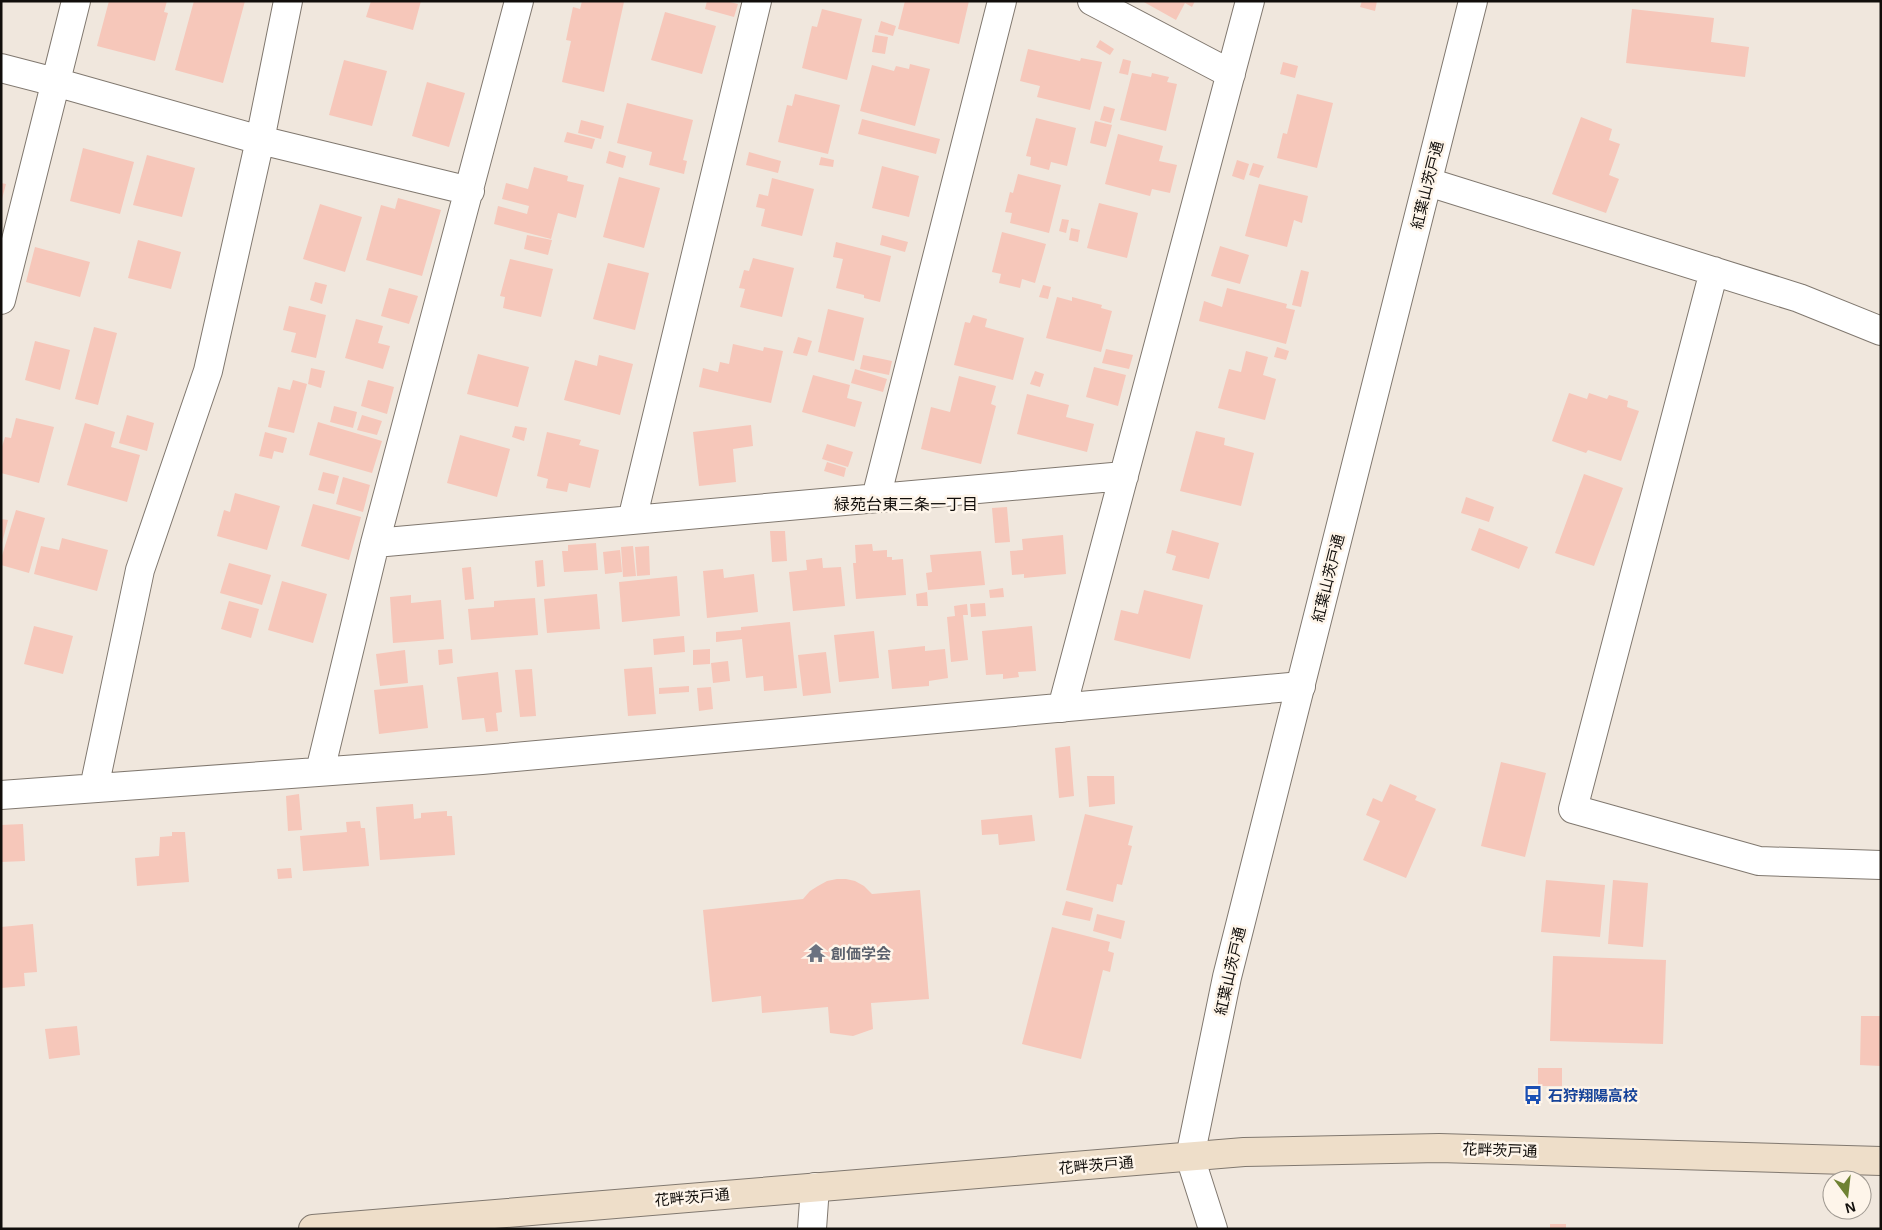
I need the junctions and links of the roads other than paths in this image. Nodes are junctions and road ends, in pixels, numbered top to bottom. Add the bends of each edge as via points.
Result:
1 (76, 1) edge
2 (288, 1) edge
3 (519, 1) edge
4 (757, 1) edge
5 (1002, 1) edge
6 (1092, 1) edge
7 (1250, 1) edge
8 (1473, 1) edge
9 (1, 68) edge
10 (1230, 74) junction
11 (55, 82) junction
12 (260, 140) junction
13 (1428, 182) junction
14 (470, 190) junction
15 (1714, 271) junction
16 (1, 300) edge
17 (1881, 331) edge
18 (1124, 476) junction
19 (876, 498) junction
20 (632, 520) junction
21 (375, 542) junction
22 (1301, 686) junction
23 (1062, 708) junction
24 (320, 771) junction
25 (94, 788) junction
26 (1, 795) edge
27 (1881, 865) edge
28 (1190, 1157) junction
29 (1881, 1161) edge
30 (815, 1187) junction
31 (313, 1229) edge
32 (812, 1229) edge
33 (1213, 1229) edge

1 - 11 street
2 - 12 street
3 - 14 street
4 - 20 street
5 - 19 street
6 - 10 street
7 - 10 street
8 - 13 street, 紅葉山茨戸通
9 - 11 street
10 - 18 street
11 - 12 street
11 - 16 street
12 - 14 street
12 - 25 street via 208,371 140,570
13 - 15 street
13 - 22 street, 紅葉山茨戸通
14 - 21 street
15 - 17 street via 1799,298
15 - 27 street via 1573,809 1759,861
18 - 19 street
18 - 23 street
19 - 20 street
20 - 21 street
21 - 24 street
22 - 23 street
22 - 28 street, 紅葉山茨戸通 via 1227,977
23 - 24 street via 482,760
24 - 25 street
25 - 26 street
28 - 29 main road, 花畔茨戸通 via 1244,1152 1439,1148
28 - 30 main road, 花畔茨戸通
28 - 33 street
30 - 31 main road, 花畔茨戸通
30 - 32 street

